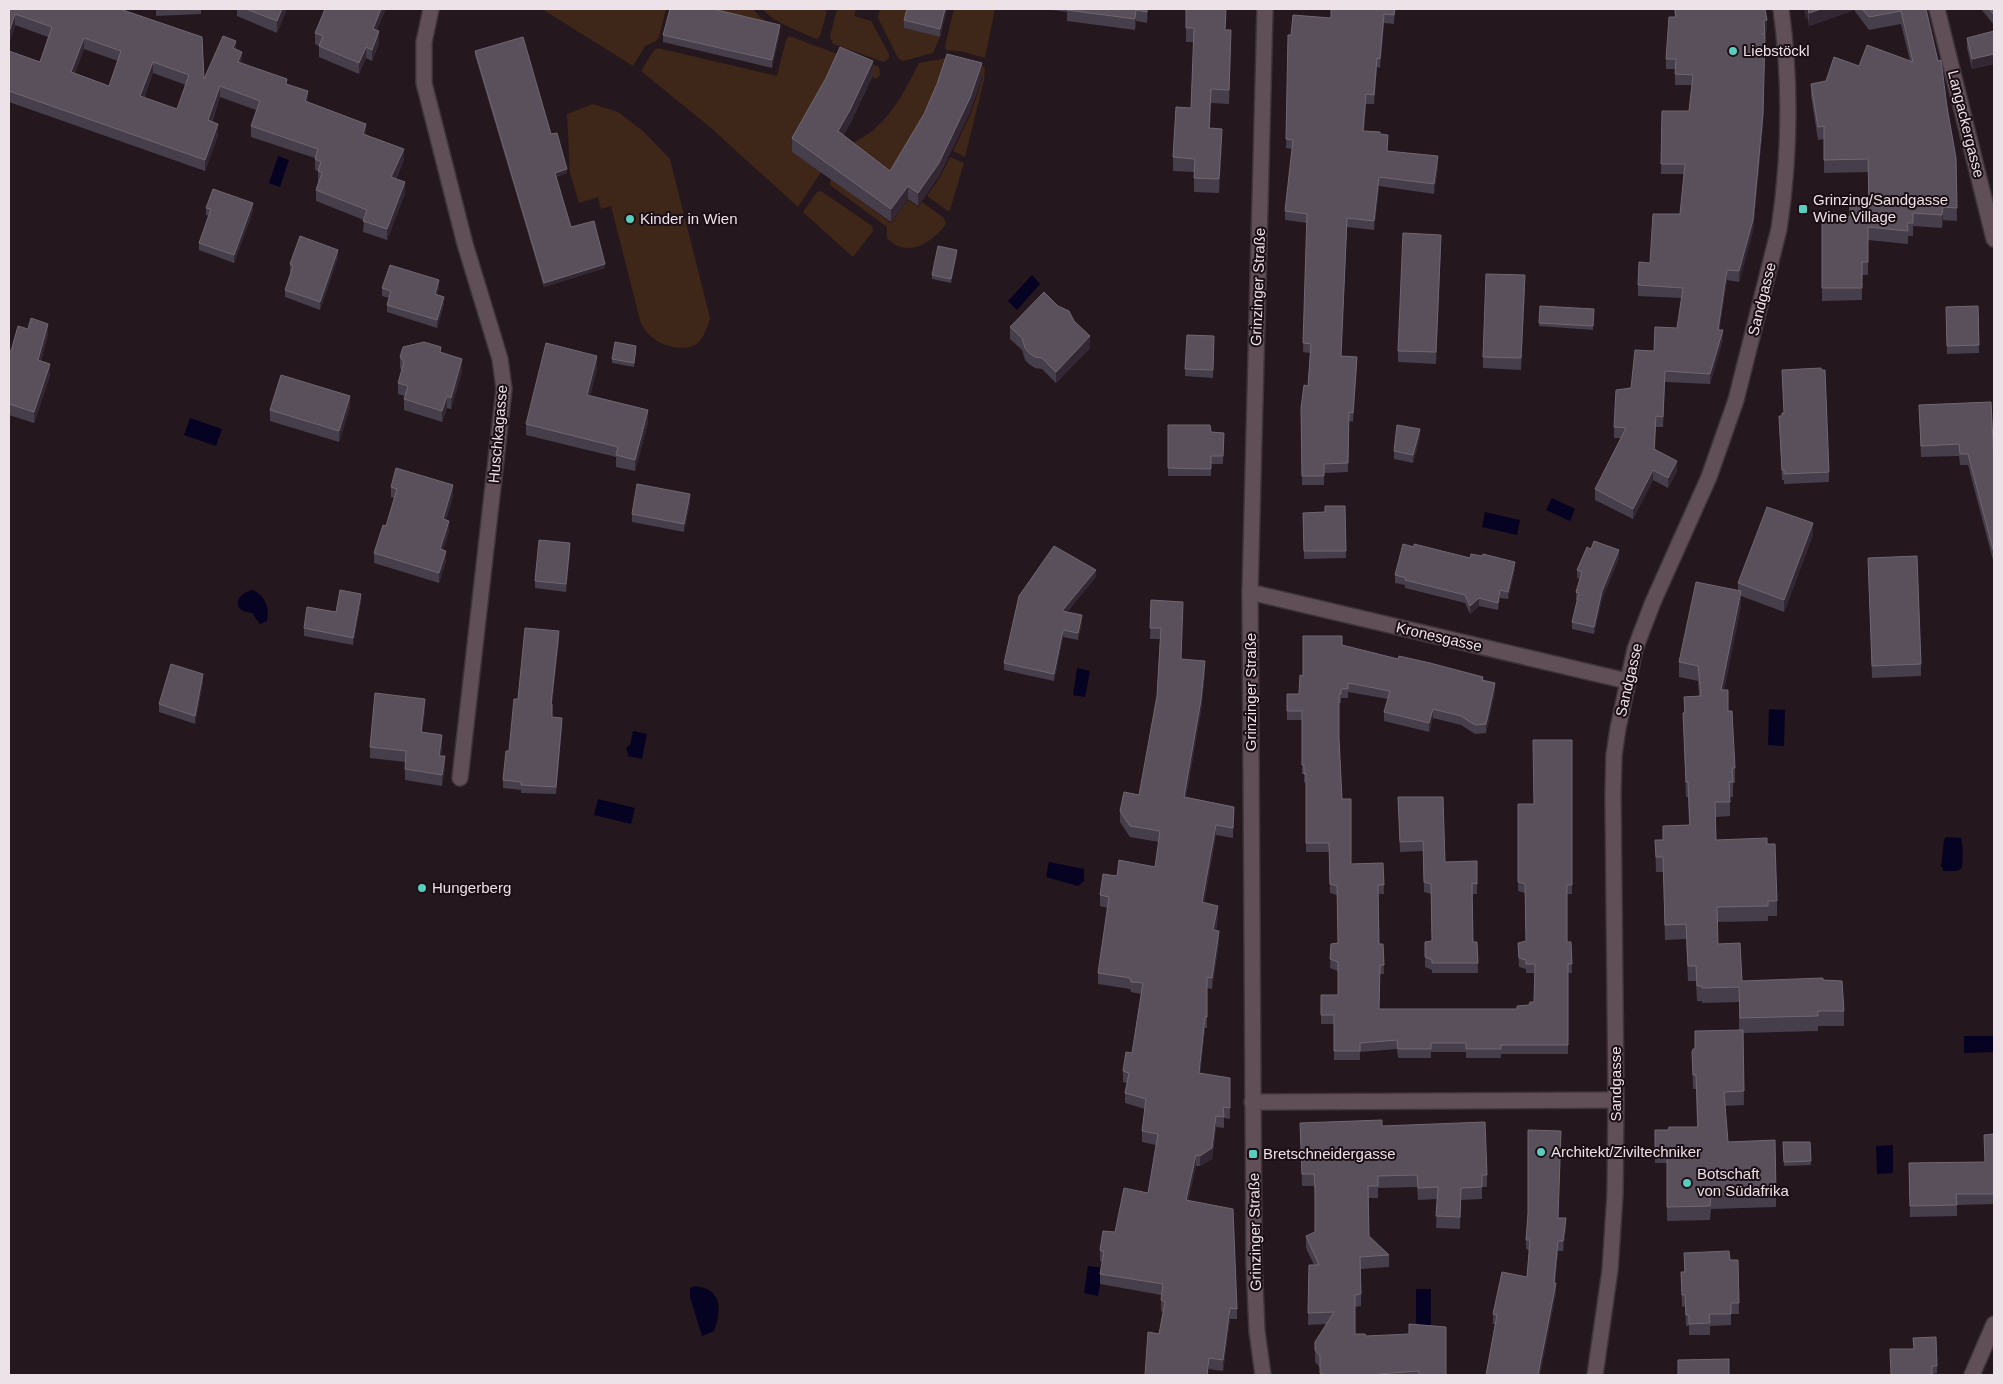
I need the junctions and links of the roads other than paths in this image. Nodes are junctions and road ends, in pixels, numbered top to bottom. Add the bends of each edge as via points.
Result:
1 (431, 9) edge
2 (1266, 9) edge
3 (1781, 9) edge
4 (1937, 9) edge
5 (1994, 239) edge
6 (1250, 592) junction
7 (1627, 681) junction
8 (460, 778) dead end
9 (1616, 1100) junction
10 (1252, 1102) junction
11 (1994, 1324) edge
12 (1263, 1375) edge
13 (1595, 1375) edge
14 (1972, 1375) edge

1 - 8 street, Huschkagasse via 424,42 424,83 465,244 500,359 504,389
2 - 6 street, Grinzinger Straße
3 - 7 street, Sandgasse via 1788,124 1783,203 1771,263 1723,438 1693,516 1653,602
4 - 5 street, Langackergasse
6 - 7 street, Kronesgasse
6 - 10 street, Grinzinger Straße
7 - 9 street, Sandgasse via 1614,755
9 - 10 street
9 - 13 street, Sandgasse via 1610,1270
10 - 12 street, Grinzinger Straße via 1254,1263
11 - 14 street

